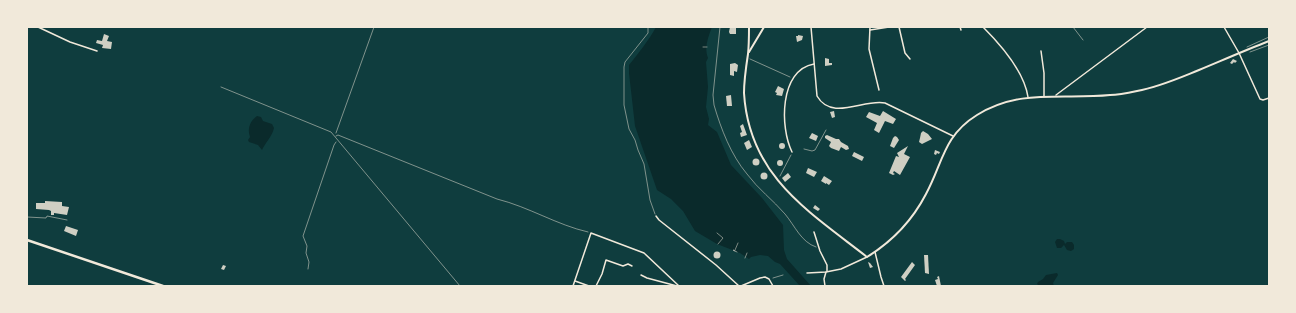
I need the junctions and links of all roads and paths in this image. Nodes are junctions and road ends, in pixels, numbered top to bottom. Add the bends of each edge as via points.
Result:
1 (38, 27) edge
2 (374, 27) edge
3 (648, 27) edge
4 (720, 27) edge
5 (749, 27) edge
6 (764, 27) edge
7 (811, 27) edge
8 (870, 27) edge
9 (889, 27) edge
10 (899, 27) edge
11 (960, 27) edge
12 (983, 27) edge
13 (1073, 27) edge
14 (1148, 27) edge
15 (1224, 27) edge
16 (870, 30) junction
17 (961, 30) dead end
18 (1269, 37) edge
19 (1083, 40) dead end
20 (1269, 40) edge
21 (703, 47) dead end
22 (707, 47) dead end
23 (1246, 47) dead end
24 (97, 51) dead end
25 (1041, 51) dead end
26 (1239, 53) junction
27 (748, 54) junction
28 (747, 58) junction
29 (910, 59) dead end
30 (814, 64) junction
31 (794, 79) junction
32 (221, 87) dead end
33 (879, 90) dead end
34 (1056, 95) junction
35 (1044, 96) junction
36 (1028, 97) junction
37 (1269, 98) edge
38 (826, 130) dead end
39 (335, 136) junction
40 (953, 136) junction
41 (337, 141) junction
42 (804, 149) dead end
43 (792, 152) joint
44 (777, 181) junction
45 (656, 216) joint
46 (27, 217) edge
47 (67, 220) dead end
48 (814, 232) dead end
49 (591, 233) junction
50 (717, 233) dead end
51 (27, 240) edge
52 (738, 243) dead end
53 (718, 244) dead end
54 (818, 247) dead end
55 (735, 251) dead end
56 (875, 252) junction
57 (747, 253) dead end
58 (867, 257) junction
59 (745, 258) dead end
60 (632, 266) dead end
61 (308, 268) dead end
62 (827, 272) junction
63 (807, 273) dead end
64 (641, 275) dead end
65 (784, 275) dead end
66 (769, 279) junction
67 (575, 281) junction
68 (163, 286) edge
69 (460, 286) edge
70 (573, 286) edge
71 (589, 286) edge
72 (596, 286) edge
73 (678, 286) edge
74 (741, 286) edge
75 (773, 286) edge
76 (825, 286) edge
77 (884, 286) edge

1 - 24 street
2 - 39 path
3 - 45 path via 648,33 625,62 624,105 630,129 644,164 650,200
4 - 54 path via 714,105 736,160 805,241
5 - 27 street
6 - 27 street
7 - 30 street
8 - 16 street
9 - 16 street
10 - 29 street
11 - 17 street
12 - 36 street via 1005,50 1024,84
13 - 19 path
14 - 34 street
15 - 26 street
16 - 33 street via 869,49
18 - 23 path
20 - 26 street
21 - 22 path
25 - 35 street
26 - 34 street via 1159,86 1110,96
26 - 37 street via 1260,99
27 - 28 street
28 - 31 path
28 - 44 street via 744,89 747,117 758,150
30 - 31 street via 806,67
30 - 40 street via 818,98 827,105 842,108 885,103
31 - 43 street via 787,93 784,114 786,135
32 - 39 lane via 331,132
34 - 35 street
35 - 36 street
36 - 40 street via 987,109 968,121
38 - 42 lane via 815,150
39 - 41 lane
39 - 49 path via 338,134 497,200 515,204 577,230
40 - 56 street via 927,194 912,217 892,240
41 - 61 path via 303,236 307,246
41 - 69 lane
43 - 44 path
44 - 58 street via 791,196
45 - 74 street
46 - 47 lane via 47,216
48 - 62 street
49 - 67 street
49 - 73 street via 644,253
50 - 53 path via 723,238
51 - 68 main road
52 - 55 path
56 - 58 street
56 - 77 street
57 - 59 path
58 - 62 street via 847,267
60 - 72 street via 606,260
62 - 63 street
62 - 76 street
64 - 73 street
65 - 66 path
66 - 74 street via 760,278
66 - 75 street
67 - 70 street
67 - 71 street

